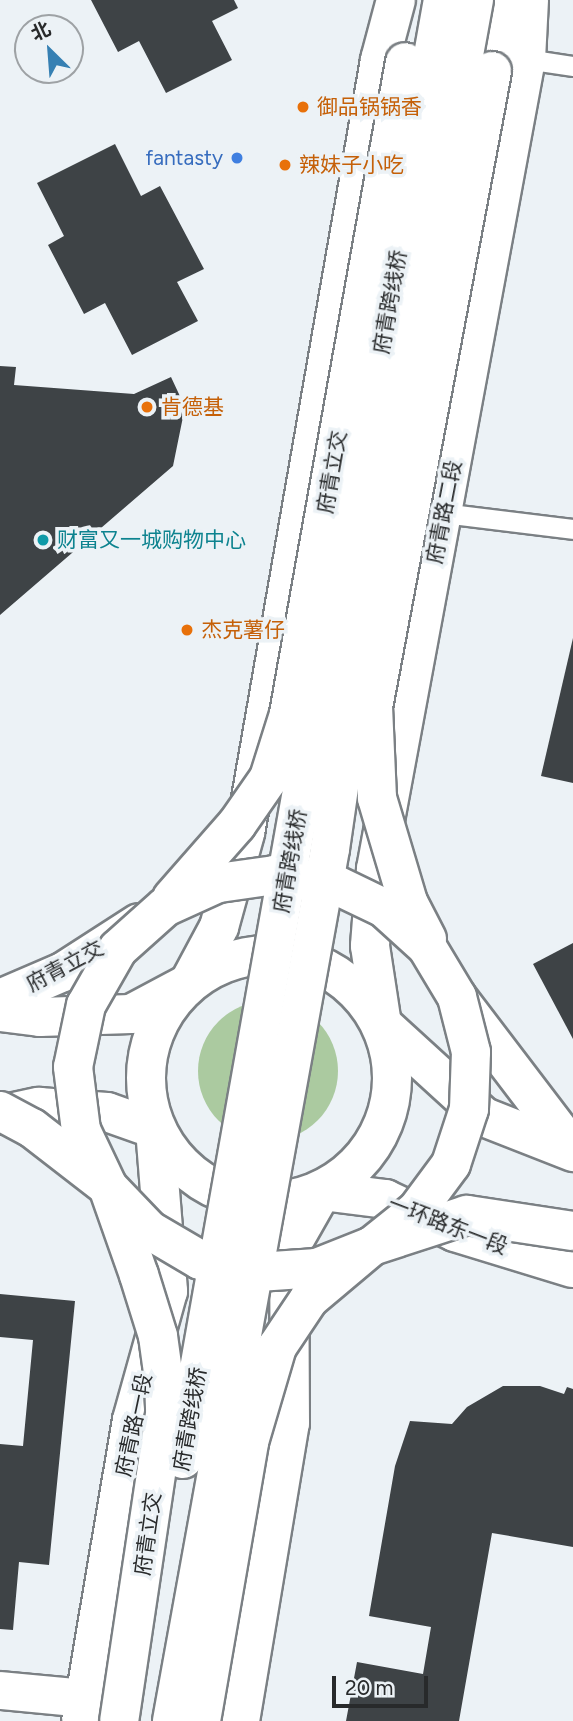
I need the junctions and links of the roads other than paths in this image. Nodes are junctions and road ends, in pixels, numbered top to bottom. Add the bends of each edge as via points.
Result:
1 (396, 0) edge
2 (416, 0) edge
3 (443, 0) edge
4 (474, 0) edge
5 (505, 0) edge
6 (529, 0) edge
7 (509, 65) junction
8 (573, 66) edge
9 (443, 513) junction
10 (573, 529) edge
11 (165, 907) junction
12 (189, 983) junction
13 (457, 997) junction
14 (0, 999) edge
15 (0, 1012) edge
16 (382, 1024) junction
17 (0, 1113) edge
18 (155, 1129) junction
19 (573, 1151) edge
20 (108, 1187) junction
21 (322, 1191) junction
22 (573, 1231) edge
23 (372, 1246) junction
24 (573, 1268) edge
25 (0, 1690) edge
26 (83, 1710) edge
27 (118, 1721) edge
28 (136, 1721) edge
29 (172, 1721) edge
30 (201, 1721) edge
31 (240, 1721) edge

1 - 12 main road via 380,60 245,832 219,927
2 - 11 main road, 府青立交, bridge via 289,714 269,778 237,824
3 - 28 main road, 府青跨线桥, bridge
4 - 29 main road, 府青跨线桥, bridge via 373,555 330,849
5 - 7 main road
6 - 7 main road, 府青路二段
7 - 8 lane
7 - 9 main road, 府青路二段
7 - 13 main road, bridge via 373,707 377,798 408,902
9 - 10 lane
9 - 16 main road, 府青路二段 via 376,869 370,946
11 - 13 main road, 府青立交, bridge via 218,883 275,874 332,883 384,908 428,947
11 - 14 main road, 府青立交, bridge via 63,972
11 - 20 main road, 府青立交, bridge via 111,960 86,1005 73,1067 81,1130
12 - 15 main road via 131,1014 40,1017
12 - 16 main road via 221,964 257,954 295,956 330,969 360,993
12 - 18 main road via 163,1013 148,1051 145,1091
13 - 19 main road
13 - 23 main road, 府青立交, bridge via 471,1052 466,1120 451,1164 417,1210
16 - 19 main road via 484,1117
16 - 21 main road via 393,1061 392,1101 379,1137 354,1168
17 - 18 main road via 40,1107 107,1111
17 - 20 main road, 府青立交, bridge via 32,1128
18 - 21 main road via 177,1162 208,1186 244,1200 284,1201
18 - 26 main road, 府青路一段 via 168,1291 132,1420
20 - 23 main road, 府青立交, bridge via 149,1230 212,1262 258,1272 317,1268
20 - 27 main road, 府青立交, bridge via 158,1336 165,1414
21 - 24 main road, 一环路东一段 via 385,1199 455,1232
21 - 31 main road via 289,1249 290,1423
22 - 23 main road, 府青立交, bridge via 467,1214
23 - 30 main road, 府青立交, bridge via 309,1299 276,1347 249,1441
25 - 26 street

